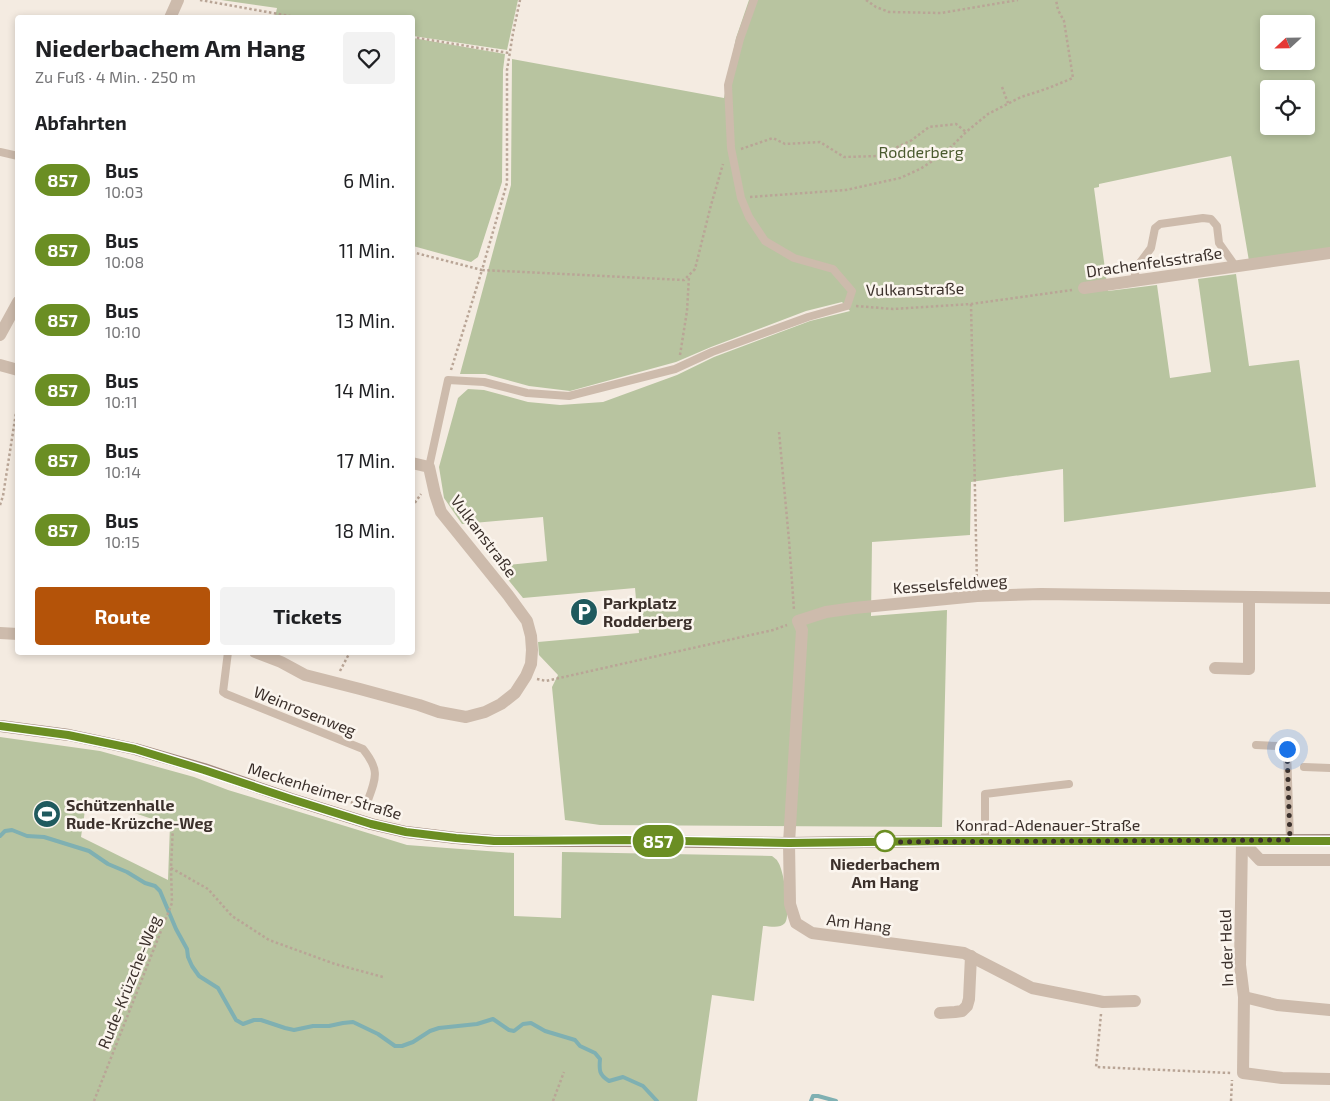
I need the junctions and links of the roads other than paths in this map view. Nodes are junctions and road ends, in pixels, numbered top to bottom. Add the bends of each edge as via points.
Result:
1 (178, 0) edge
2 (754, 0) edge
3 (171, 15) edge
4 (0, 152) edge
5 (15, 155) edge
6 (1330, 253) edge
7 (1236, 267) junction
8 (1134, 281) junction
9 (1084, 288) road end
10 (15, 308) edge
11 (0, 335) edge
12 (0, 365) edge
13 (15, 369) edge
14 (415, 464) edge
15 (429, 467) junction
16 (1249, 597) junction
17 (1330, 598) edge
18 (0, 633) edge
19 (15, 634) edge
20 (228, 655) edge
21 (263, 655) edge
22 (1215, 668) dead end
23 (0, 726) edge
24 (1256, 745) dead end
25 (1304, 767) dead end
26 (1330, 768) edge
27 (1069, 784) dead end
28 (368, 800) dead end
29 (1290, 840) junction
30 (1330, 840) edge
31 (985, 841) junction
32 (1242, 841) junction
33 (766, 842) joint
34 (789, 843) junction
35 (1330, 860) edge
36 (971, 956) junction
37 (1244, 997) junction
38 (1135, 1001) dead end
39 (1330, 1010) edge
40 (940, 1013) dead end
41 (1330, 1079) edge

1 - 3 street
2 - 15 lane, Vulkanstraße via 728,85 732,148 742,198 764,241 794,258 833,268 852,291 847,306 712,352 676,369 569,396 527,393 484,382 448,380
4 - 5 lane
6 - 7 street, Drachenfelsstraße
7 - 8 street, Drachenfelsstraße
7 - 8 lane via 1219,243 1216,226 1211,219 1186,220 1160,224 1155,228 1151,248 1136,268
8 - 9 street, Drachenfelsstraße
10 - 11 street
12 - 13 street
14 - 15 street
15 - 21 street, Vulkanstraße via 441,512 526,621 531,636 530,664 515,693 485,712 466,717 305,676
16 - 17 street, Kesselsfeldweg
16 - 22 street via 1249,669
16 - 34 street, Kesselsfeldweg via 977,596 854,608 798,620 802,630
18 - 19 street
20 - 28 lane, Weinrosenweg via 223,692 363,749 375,772
23 - 33 main road, Meckenheimer Straße via 68,735 135,749 371,824 406,832 494,841
24 - 29 lane via 1287,749
25 - 26 lane
27 - 31 lane via 985,794
29 - 30 main road, Konrad-Adenauer-Straße
29 - 32 main road, Konrad-Adenauer-Straße
31 - 32 main road, Konrad-Adenauer-Straße
31 - 34 main road, Konrad-Adenauer-Straße
32 - 35 street via 1260,860
32 - 37 street, In der Held via 1240,965
33 - 34 main road, Konrad-Adenauer-Straße
34 - 36 street, Am Hang via 790,904 796,923 812,933
36 - 38 street, Am Hang via 1032,988 1103,1002
36 - 40 street via 967,1006 962,1011
37 - 39 street, In der Held via 1277,1005
37 - 41 street via 1237,1073

